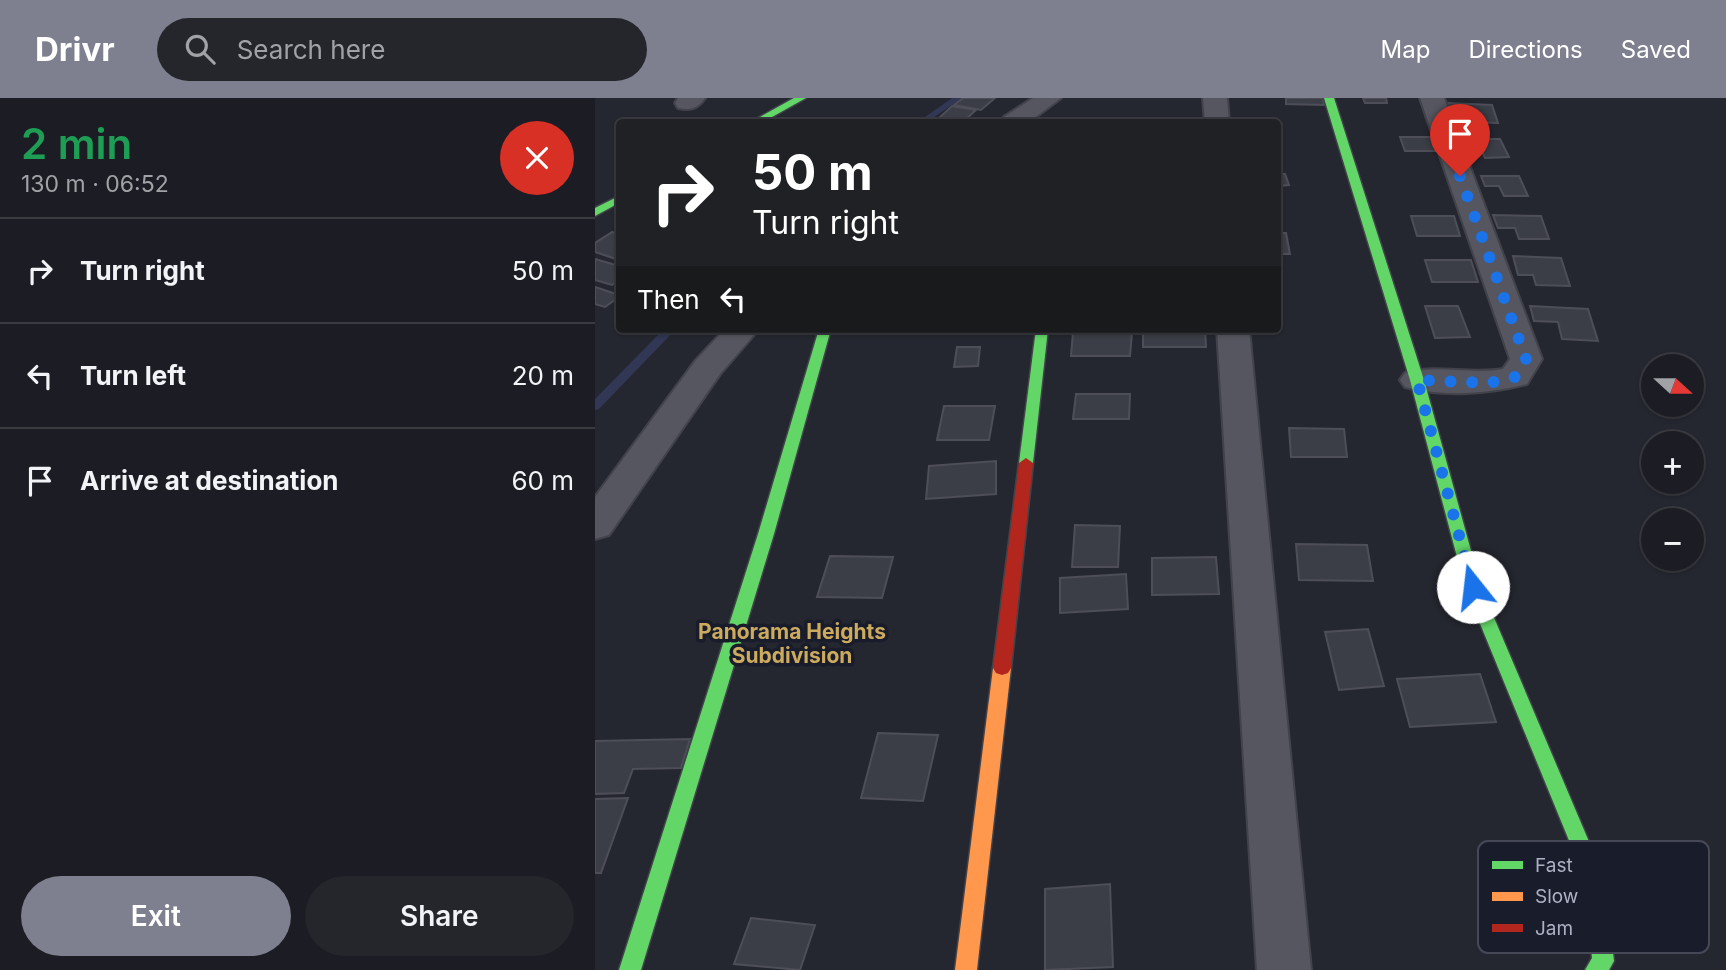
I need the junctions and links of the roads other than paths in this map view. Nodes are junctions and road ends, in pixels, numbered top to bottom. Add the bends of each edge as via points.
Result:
1 (801, 98) edge
2 (1049, 98) edge
3 (1057, 98) edge
4 (1215, 98) edge
5 (1329, 98) edge
6 (1432, 98) edge
7 (762, 119) edge
8 (1018, 119) edge
9 (1060, 119) edge
10 (1217, 119) edge
11 (616, 201) edge
12 (595, 213) edge
13 (739, 333) edge
14 (824, 333) edge
15 (1042, 333) edge
16 (1233, 333) edge
17 (1417, 380) junction
18 (595, 525) edge
19 (1579, 841) edge
20 (1602, 953) edge
21 (630, 970) edge
22 (966, 970) edge
23 (1285, 970) edge
24 (1596, 970) edge

1 - 7 street
2 - 8 street
3 - 9 street
4 - 10 street
5 - 17 street
6 - 17 street via 1526,359 1515,377 1489,383
11 - 12 street
13 - 18 street via 708,367
14 - 21 street
15 - 22 street
16 - 23 street
17 - 19 street via 1473,587
20 - 24 street via 1603,961

